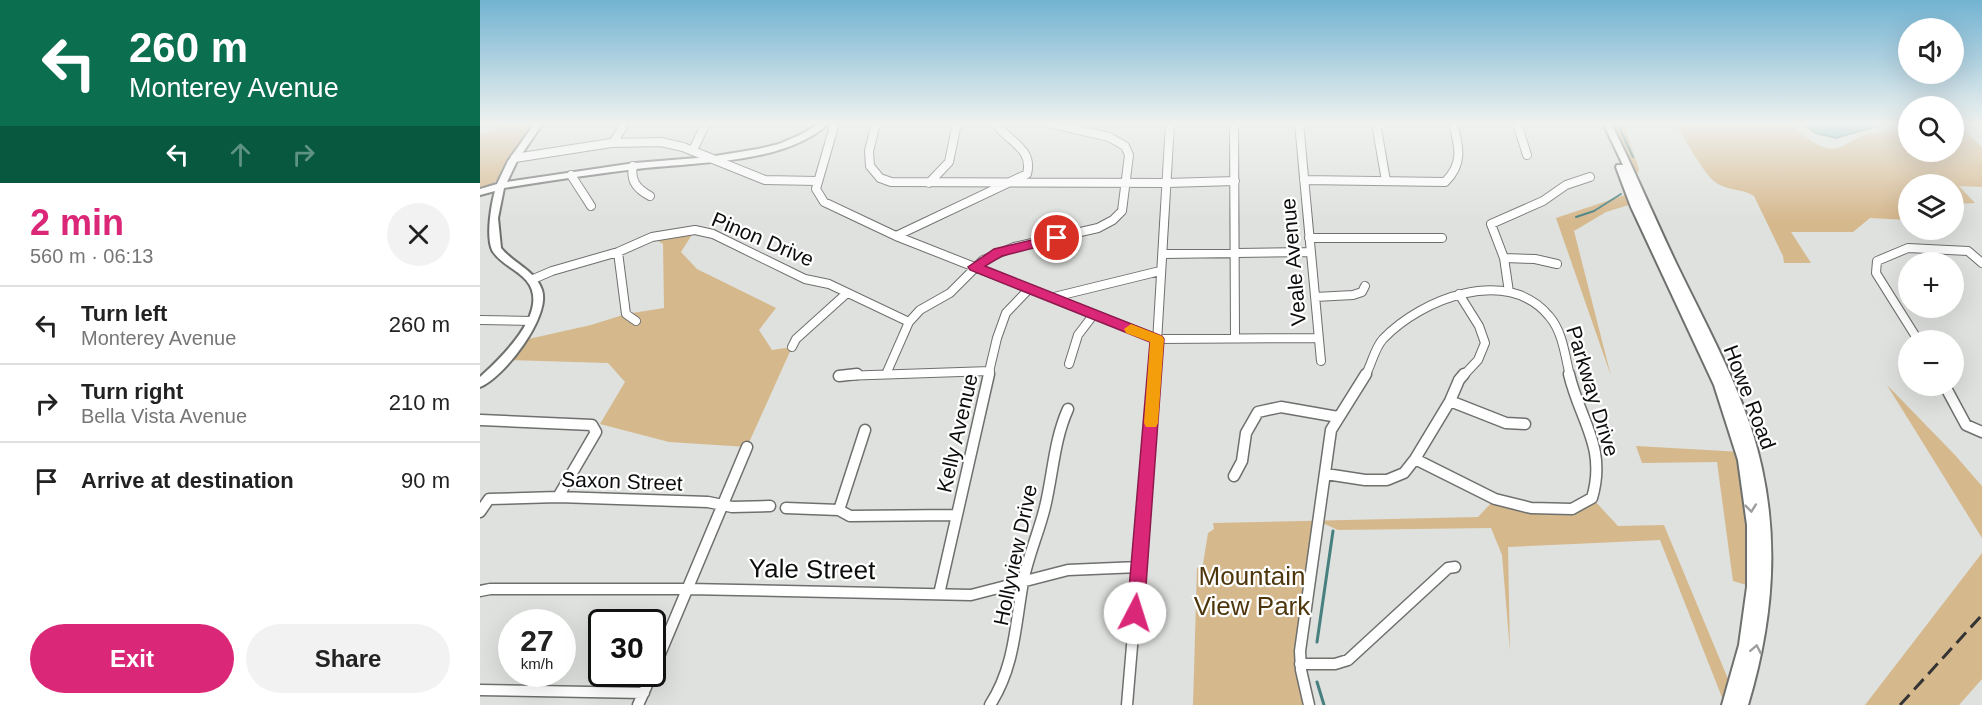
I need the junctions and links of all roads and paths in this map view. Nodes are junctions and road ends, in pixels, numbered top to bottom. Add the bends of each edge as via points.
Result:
1 (529, 156) edge
2 (703, 156) edge
3 (721, 156) edge
4 (825, 156) edge
5 (869, 156) edge
6 (950, 156) edge
7 (1028, 156) edge
8 (1129, 156) edge
9 (1168, 156) edge
10 (1235, 156) edge
11 (1302, 156) edge
12 (1382, 156) edge
13 (1460, 156) edge
14 (1615, 156) edge
15 (1622, 156) edge
16 (515, 158) joint
17 (707, 158) junction
18 (633, 166) junction
19 (571, 175) junction
20 (1590, 177) dead end
21 (1304, 180) junction
22 (817, 181) junction
23 (1235, 181) junction
24 (1386, 181) junction
25 (929, 183) junction
26 (1012, 183) junction
27 (1127, 183) junction
28 (1167, 183) junction
29 (500, 186) junction
30 (480, 192) edge
31 (650, 196) dead end
32 (591, 206) dead end
33 (896, 236) junction
34 (1309, 238) junction
35 (1442, 238) dead end
36 (618, 252) junction
37 (1311, 252) junction
38 (1236, 253) junction
39 (1163, 254) junction
40 (1504, 258) junction
41 (1982, 263) edge
42 (1557, 264) dead end
43 (975, 267) junction
44 (1160, 271) junction
45 (531, 280) junction
46 (1365, 286) dead end
47 (1029, 288) junction
48 (1509, 292) junction
49 (847, 293) junction
50 (1459, 294) junction
51 (1054, 297) junction
52 (1315, 297) junction
53 (1094, 314) junction
54 (480, 320) edge
55 (532, 321) junction
56 (636, 321) dead end
57 (909, 322) junction
58 (1912, 330) edge
59 (1235, 338) junction
60 (1318, 338) junction
61 (1157, 339) junction
62 (792, 347) dead end
63 (1321, 362) dead end
64 (1069, 364) dead end
65 (990, 371) junction
66 (887, 372) junction
67 (839, 376) dead end
68 (480, 383) edge
69 (1950, 396) edge
70 (1450, 401) junction
71 (1068, 409) dead end
72 (1338, 417) junction
73 (481, 420) edge
74 (1525, 424) dead end
75 (865, 430) dead end
76 (1982, 432) edge
77 (747, 447) dead end
78 (1415, 459) junction
79 (1326, 474) junction
80 (1234, 476) dead end
81 (558, 497) junction
82 (722, 505) junction
83 (770, 506) dead end
84 (786, 508) dead end
85 (839, 510) junction
86 (480, 512) edge
87 (956, 515) junction
88 (1139, 567) junction
89 (1455, 567) dead end
90 (1024, 581) junction
91 (688, 589) junction
92 (480, 591) edge
93 (939, 594) junction
94 (666, 640) edge
95 (1300, 664) junction
96 (646, 687) edge
97 (480, 690) edge
98 (644, 693) junction
99 (638, 705) edge
100 (990, 705) edge
101 (1127, 705) edge
102 (1309, 705) edge
103 (1729, 705) edge
104 (1741, 705) edge

1 - 16 street
2 - 17 street
3 - 17 street
4 - 22 street
5 - 25 street via 872,173 891,182
6 - 25 street
7 - 26 street via 1027,174
8 - 27 street
9 - 28 street
10 - 23 street
11 - 21 street, Veale Avenue
12 - 24 street
13 - 24 street via 1457,171 1445,182
14 -> 103 street, Howe Road via 1719,385 1742,452 1753,525 1753,587 1746,645
104 -> 15 street, Howe Road via 1751,677 1762,618 1766,555 1754,459 1719,365
16 - 29 street
17 - 18 street
17 - 22 street via 765,180
18 - 19 street
18 - 31 street via 631,178 638,190
19 - 29 street
19 - 32 street
20 - 40 street via 1566,185 1543,201 1491,224
21 - 24 street
21 - 34 street, Veale Avenue
22 - 33 street via 816,189 824,202
23 - 28 street
23 - 38 street
25 - 26 street
26 - 27 street
26 - 33 street
27 - 28 street
27 - 43 street via 1122,211 1106,224 999,252
28 - 39 street
29 - 30 street
29 - 45 street via 492,222 496,249
33 - 43 street
34 - 35 street
34 - 37 street, Veale Avenue
36 - 45 street, Pinon Drive
36 - 49 street, Pinon Drive via 652,237 695,230 713,234 805,279
36 - 56 street via 626,314
37 - 38 street
37 - 52 street, Veale Avenue
38 - 39 street
38 - 59 street
39 - 44 street
40 - 42 street
40 - 48 street
41 - 58 street via 1968,251 1908,248 1877,261 1876,273
43 - 47 street
43 - 57 street via 950,293 920,310
44 - 51 street
44 - 61 street
45 - 55 street via 539,291
46 - 52 street via 1353,296
47 - 51 street
47 - 65 street, Kelly Avenue via 1006,314
48 - 50 street, Parkway Drive via 1477,289
48 - 78 street, Parkway Drive via 1531,299 1556,326 1597,457 1598,475 1592,498 1572,509 1531,508 1495,499
49 - 57 street, Pinon Drive
49 - 62 street
50 - 70 street via 1485,343 1478,360 1459,380
50 - 72 street, Parkway Drive via 1422,309 1380,342 1368,370
51 - 53 street
52 - 60 street, Veale Avenue
53 - 61 street
53 - 64 street via 1078,334
54 - 55 street
55 - 68 street via 524,339
57 - 66 street
59 - 60 street
59 - 61 street
60 - 63 street, Veale Avenue
61 - 88 street
65 - 66 street
65 - 87 street, Kelly Avenue
66 - 67 street
69 - 76 street via 1966,425
70 - 74 street via 1506,423
70 - 78 street
71 - 90 street, Hollyview Drive via 1059,426 1046,506
72 - 79 street, Parkway Drive via 1331,430
72 - 80 street via 1281,407 1258,412 1246,433 1242,461
73 - 81 street via 592,425 596,432
75 - 85 street
77 - 82 street
78 - 79 street via 1404,473 1387,480
79 - 95 street, Parkway Drive
81 - 82 street, Saxon Street
81 - 86 street, Saxon Street via 489,499
82 - 83 street, Saxon Street
82 - 91 street
84 - 85 street
85 - 87 street via 850,516
87 - 93 street, Kelly Avenue
88 - 90 street, Yale Street via 1068,570
88 - 101 street
89 - 95 street via 1448,568 1348,660
90 - 93 street, Yale Street via 971,595
90 - 100 street, Hollyview Drive via 1010,669
91 - 92 street, Yale Street
91 - 93 street, Yale Street
91 - 94 street
95 - 102 street, Parkway Drive
96 - 98 street
97 - 98 street
98 - 99 street

